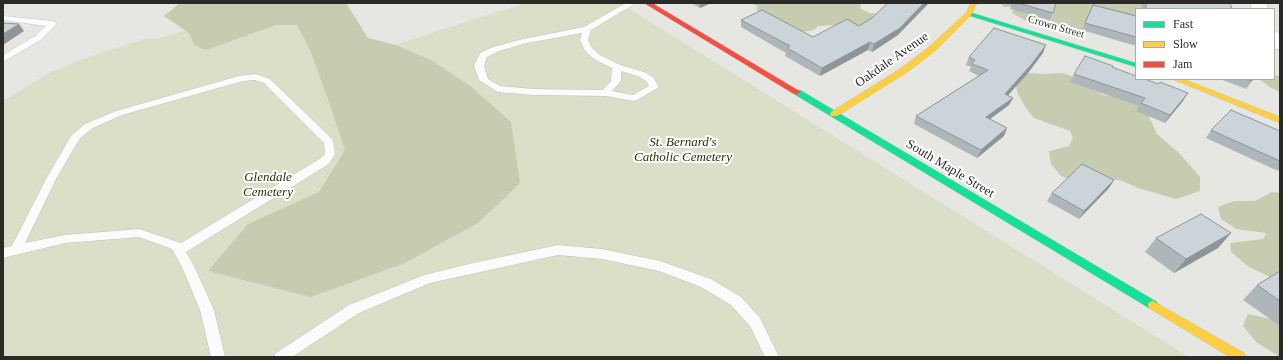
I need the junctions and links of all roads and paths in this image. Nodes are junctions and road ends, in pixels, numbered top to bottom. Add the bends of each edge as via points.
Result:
1 (632, 3) edge
2 (647, 3) edge
3 (974, 3) edge
4 (969, 14) junction
5 (3, 18) edge
6 (587, 29) junction
7 (3, 59) edge
8 (1135, 65) edge
9 (617, 67) junction
10 (1179, 80) edge
11 (606, 93) junction
12 (834, 114) junction
13 (1280, 120) edge
14 (16, 250) junction
15 (179, 250) junction
16 (3, 253) edge
17 (218, 357) edge
18 (281, 357) edge
19 (772, 357) edge
20 (1240, 357) edge

1 - 6 lane
2 - 12 main road, South Maple Street
3 - 4 main road, Oakdale Avenue
4 - 8 main road, Crown Street
4 - 12 main road, Oakdale Avenue via 932,49 903,71
5 - 7 lane via 53,24 38,38
6 - 9 lane via 584,40 588,49 597,57
6 - 11 lane via 496,49 482,56 479,66 484,80 498,89
9 - 11 lane via 616,81
9 - 11 lane via 650,79 654,88 634,98
10 - 13 main road
12 - 20 main road, South Maple Street
14 - 15 lane via 65,239 139,233 176,246
14 - 15 lane via 51,179 76,136 89,126 119,113 242,78 256,77 267,81 329,142 330,154 325,161
14 - 16 lane
15 - 17 lane via 207,310
18 - 19 lane via 354,309 428,279 558,250 602,254 660,266 706,283 736,301 754,322

